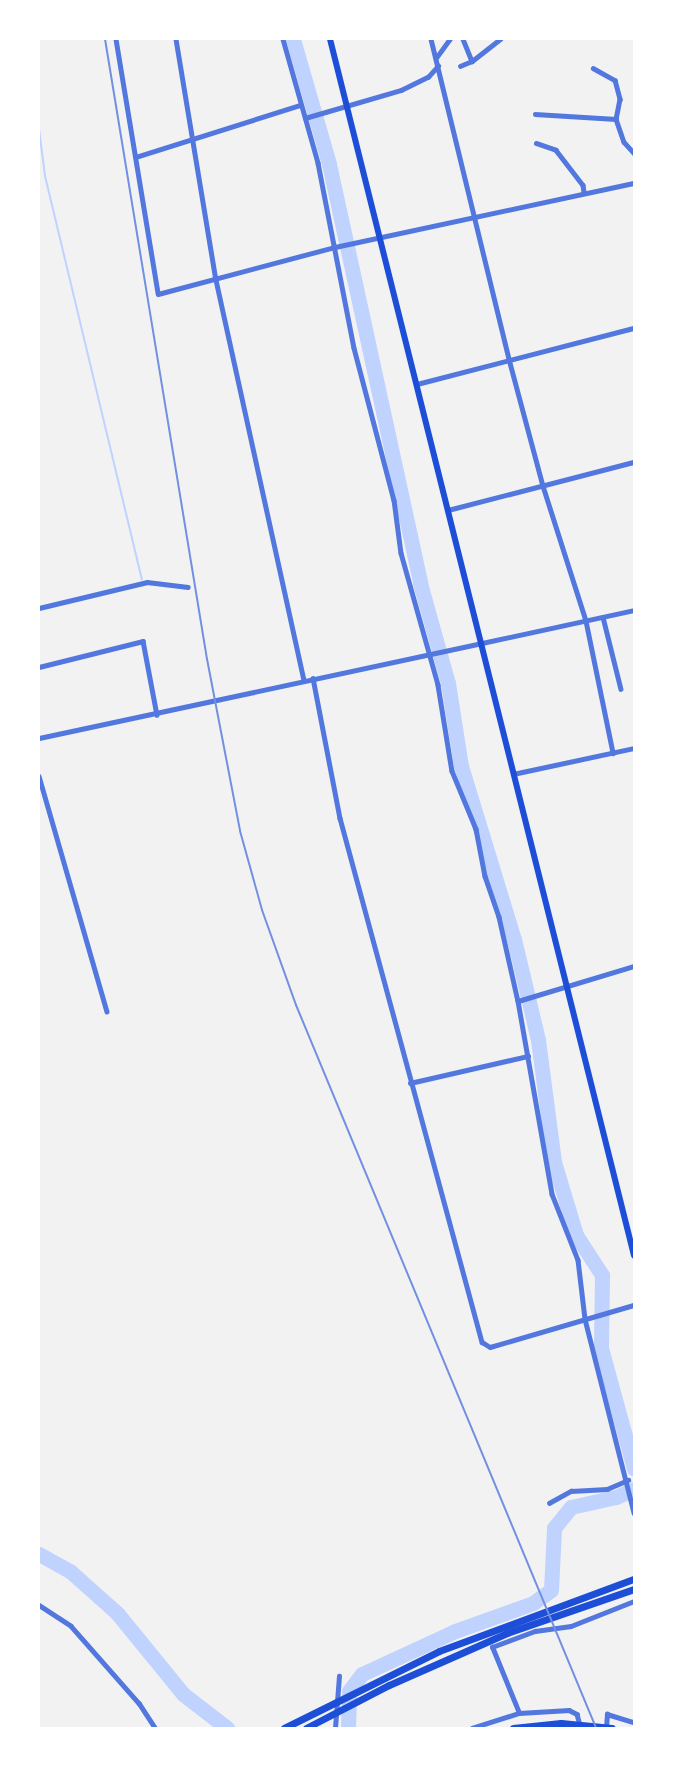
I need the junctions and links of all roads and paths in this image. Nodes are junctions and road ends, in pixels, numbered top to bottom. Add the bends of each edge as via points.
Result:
1 (116, 39) edge
2 (176, 39) edge
3 (284, 39) edge
4 (330, 39) edge
5 (431, 39) edge
6 (450, 39) edge
7 (464, 39) edge
8 (500, 39) edge
9 (436, 58) junction
10 (472, 61) junction
11 (438, 66) junction
12 (460, 66) dead end
13 (593, 68) dead end
14 (300, 105) junction
15 (347, 105) junction
16 (535, 114) dead end
17 (305, 118) junction
18 (616, 119) junction
19 (193, 137) junction
20 (536, 143) dead end
21 (634, 153) edge
22 (136, 157) junction
23 (634, 183) edge
24 (584, 192) junction
25 (476, 216) junction
26 (380, 239) junction
27 (335, 248) junction
28 (216, 280) junction
29 (634, 328) edge
30 (509, 359) junction
31 (417, 384) junction
32 (634, 462) edge
33 (543, 486) junction
34 (448, 510) junction
35 (188, 587) dead end
36 (39, 608) edge
37 (634, 609) edge
38 (603, 617) junction
39 (586, 621) junction
40 (482, 643) junction
41 (428, 652) junction
42 (39, 667) edge
43 (313, 677) junction
44 (304, 679) junction
45 (621, 688) dead end
46 (157, 715) junction
47 (39, 738) edge
48 (634, 748) edge
49 (613, 753) junction
50 (513, 774) junction
51 (39, 776) edge
52 (634, 966) edge
53 (567, 986) junction
54 (519, 1001) junction
55 (106, 1011) dead end
56 (528, 1056) junction
57 (410, 1083) junction
58 (634, 1256) edge
59 (634, 1305) edge
60 (585, 1319) junction
61 (628, 1480) junction
62 (549, 1503) dead end
63 (634, 1513) edge
64 (634, 1579) edge
65 (634, 1589) edge
66 (634, 1601) edge
67 (39, 1605) edge
68 (339, 1676) dead end
69 (519, 1713) junction
70 (634, 1722) edge
71 (155, 1728) edge
72 (284, 1728) edge
73 (306, 1728) edge
74 (335, 1728) edge
75 (472, 1728) edge
76 (513, 1728) edge
77 (580, 1728) edge
78 (606, 1728) edge
79 (612, 1728) edge

1 - 22 street
2 - 19 street
3 - 14 street
4 - 15 main road
5 - 9 street
6 - 9 street
7 - 10 street
8 - 10 street
9 - 11 street
10 - 12 street
11 - 15 street via 428,77 401,90
11 - 25 street
13 - 18 street via 615,80 620,99
14 - 17 street
14 - 19 street
15 - 17 street
15 - 26 main road
16 - 18 street
17 - 27 street
18 - 21 street via 624,142
19 - 22 street
19 - 28 street
20 - 24 street via 556,150 583,185
22 - 28 street via 156,292
23 - 24 street
24 - 25 street
25 - 26 street
25 - 30 street
26 - 27 street
26 - 31 main road
27 - 28 street
27 - 41 street via 354,348
28 - 44 street
29 - 30 street
30 - 31 street
30 - 33 street
31 - 34 main road
32 - 33 street
33 - 34 street
33 - 39 street
34 - 40 main road
35 - 36 street via 147,582
37 - 38 street
38 - 39 street
38 - 45 street
39 - 40 street
39 - 49 street
40 - 41 street
40 - 50 main road
41 - 43 street
41 - 54 street via 452,771 476,829
42 - 46 street via 142,641
43 - 44 street
43 - 57 street via 340,818
44 - 46 street
46 - 47 street
48 - 49 street
49 - 50 street
50 - 53 main road
51 - 55 street
52 - 53 street
53 - 54 street
53 - 58 main road
54 - 56 street
56 - 57 street
56 - 60 street via 552,1194 578,1260
57 - 60 street via 485,1347
59 - 60 street
60 - 61 street
61 - 62 street via 608,1489 571,1491
61 - 63 street
64 - 72 main road via 439,1651
65 - 73 main road via 507,1633 389,1685
66 - 69 street via 571,1626 535,1631 492,1647
67 - 71 street via 71,1626
68 - 74 street
69 - 75 street
69 - 77 street via 569,1710 577,1714
70 - 78 street via 607,1714
76 - 79 main road via 561,1723

